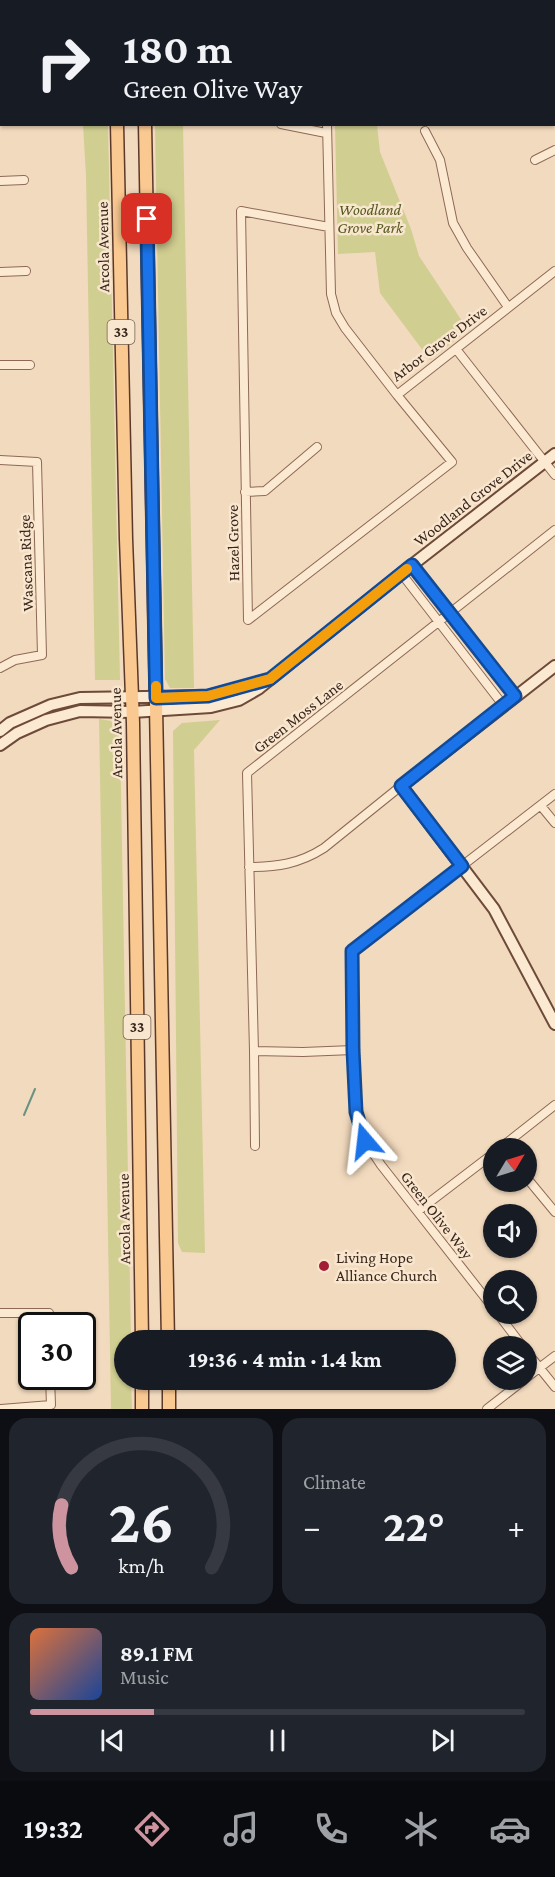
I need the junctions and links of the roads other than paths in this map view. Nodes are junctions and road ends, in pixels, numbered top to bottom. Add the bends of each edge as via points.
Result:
1 (117, 126) edge
2 (145, 126) edge
3 (299, 126) edge
4 (326, 129) edge
5 (425, 131) dead end
6 (555, 150) edge
7 (535, 160) dead end
8 (24, 180) dead end
9 (0, 181) edge
10 (329, 227) junction
11 (26, 271) dead end
12 (555, 271) edge
13 (0, 272) edge
14 (508, 308) junction
15 (456, 349) junction
16 (0, 365) edge
17 (30, 365) dead end
18 (397, 395) junction
19 (317, 447) dead end
20 (555, 454) edge
21 (0, 460) edge
22 (545, 462) junction
23 (555, 475) edge
24 (245, 492) junction
25 (555, 530) edge
26 (412, 565) junction
27 (401, 573) junction
28 (450, 614) junction
29 (438, 623) junction
30 (555, 666) edge
31 (0, 669) edge
32 (515, 696) junction
33 (132, 699) junction
34 (157, 704) junction
35 (503, 705) junction
36 (132, 712) junction
37 (0, 731) edge
38 (0, 745) edge
39 (401, 786) junction
40 (555, 794) edge
41 (541, 806) junction
42 (555, 823) edge
43 (462, 866) junction
44 (249, 867) junction
45 (551, 1008) edge
46 (555, 1024) edge
47 (353, 1050) junction
48 (254, 1051) junction
49 (555, 1105) edge
50 (514, 1138) edge
51 (255, 1146) dead end
52 (483, 1162) edge
53 (537, 1190) edge
54 (418, 1211) junction
55 (555, 1212) edge
56 (483, 1295) edge
57 (0, 1312) edge
58 (18, 1312) edge
59 (506, 1324) edge
60 (141, 1330) edge
61 (168, 1330) edge
62 (515, 1336) edge
63 (555, 1356) edge
64 (537, 1364) edge
65 (540, 1368) junction
66 (537, 1370) edge
67 (555, 1387) edge
68 (50, 1390) edge
69 (142, 1390) edge
70 (169, 1390) edge
71 (511, 1390) edge
72 (1, 1409) edge
73 (142, 1409) edge
74 (170, 1409) edge
75 (487, 1409) edge

1 - 33 main road, Arcola Avenue / 33
2 - 34 main road, 33
3 - 4 street
4 - 10 street, Arbor Grove Drive
5 - 14 street via 440,160 453,223
6 - 7 street
8 - 9 street
10 - 18 street, Arbor Grove Drive via 331,294 336,313
10 - 24 street, Hazel Grove via 241,211
11 - 13 street
12 - 14 street, Arbor Grove Drive
14 - 15 street, Arbor Grove Drive
15 - 18 street, Arbor Grove Drive
15 - 22 street
16 - 17 street
18 - 24 street, Hazel Grove via 452,462 248,620
19 - 24 street via 265,492
20 - 22 street, Woodland Grove Drive
21 - 31 street, Wascana Ridge via 37,462 42,655 15,660
22 - 23 street
22 - 26 street, Woodland Grove Drive
25 - 28 street, Green Moss Lane
26 - 27 street, Woodland Grove Drive
26 - 28 street
27 - 29 street
27 - 34 street, Woodland Grove Drive via 270,679 208,696
28 - 29 street, Green Moss Lane
28 - 32 street
29 - 35 street
29 - 44 street, Green Moss Lane via 247,773
30 - 32 street
32 - 35 street
33 - 34 street
33 - 36 main road, Arcola Avenue / 33
33 - 37 street via 80,698 51,705
34 - 36 street
34 - 61 main road, 33
35 - 39 street
36 - 38 street via 80,711 37,724
36 - 60 main road, Arcola Avenue / 33
39 - 43 street
39 - 44 street via 312,856 274,867
40 - 41 street
41 - 42 street
41 - 43 street
43 - 45 street via 494,909
43 - 47 street, Green Olive Way via 352,951
44 - 48 street, Green Moss Lane
45 - 46 street
47 - 48 street
47 - 54 street, Green Olive Way via 356,1112 365,1141
48 - 51 street, Green Moss Lane
49 - 50 street
52 - 54 street
53 - 55 street
54 - 56 street, Green Olive Way
57 - 58 street
59 - 62 street
63 - 65 street
64 - 65 street
65 - 66 street
65 - 67 street
68 - 72 street via 51,1405
69 - 73 main road
70 - 74 main road
71 - 75 street

